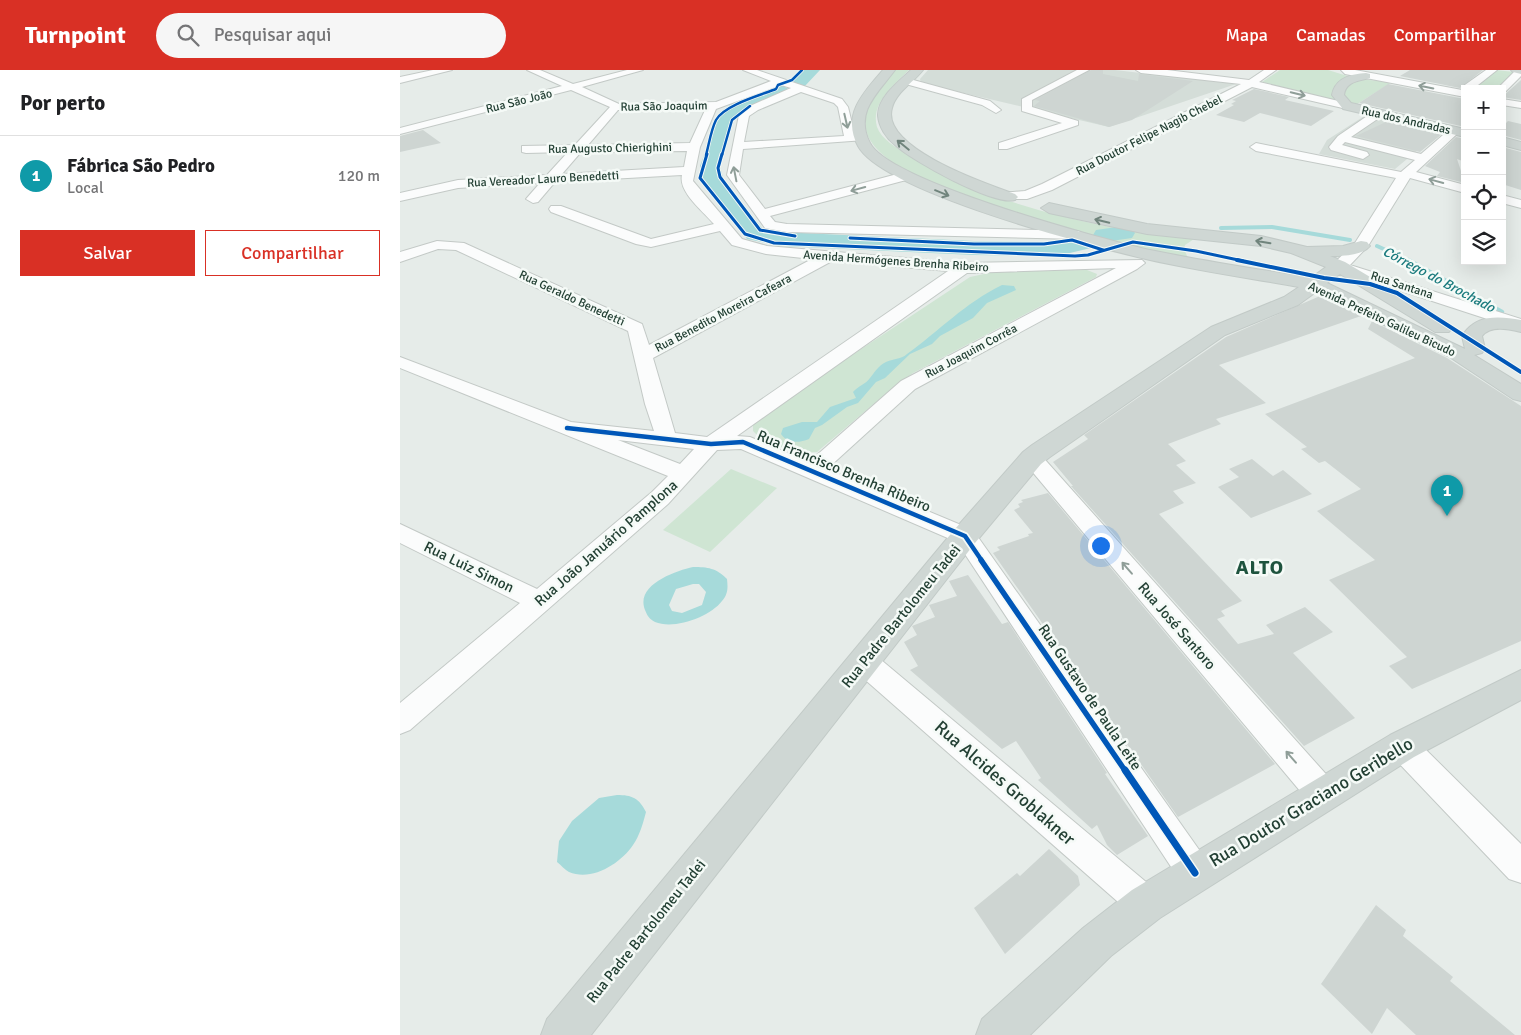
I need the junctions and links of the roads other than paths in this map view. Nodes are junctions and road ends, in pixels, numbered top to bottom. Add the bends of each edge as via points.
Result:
1 (446, 70) edge
2 (532, 70) edge
3 (638, 70) edge
4 (748, 70) edge
5 (888, 70) edge
6 (1084, 70) edge
7 (1142, 70) edge
8 (1271, 70) edge
9 (1492, 70) edge
10 (1517, 70) edge
11 (1521, 71) edge
12 (1174, 72) edge
13 (1345, 73) edge
14 (911, 76) edge
15 (1366, 76) joint
16 (400, 80) edge
17 (781, 81) junction
18 (1250, 83) junction
19 (1473, 85) edge
20 (1506, 85) edge
21 (572, 87) junction
22 (801, 88) junction
23 (1461, 90) edge
24 (1506, 103) edge
25 (715, 105) junction
26 (1521, 105) edge
27 (1347, 106) junction
28 (615, 107) junction
29 (996, 110) dead end
30 (1376, 113) junction
31 (400, 131) edge
32 (1461, 132) edge
33 (1461, 133) edge
34 (861, 138) junction
35 (1342, 138) junction
36 (1506, 143) edge
37 (737, 146) junction
38 (1003, 146) dead end
39 (1521, 146) edge
40 (694, 147) junction
41 (1256, 147) dead end
42 (526, 149) dead end
43 (578, 149) junction
44 (1352, 158) junction
45 (1423, 158) junction
46 (1391, 162) dead end
47 (688, 171) junction
48 (1406, 174) junction
49 (952, 175) junction
50 (905, 176) junction
51 (553, 177) junction
52 (1047, 187) junction
53 (1461, 188) edge
54 (1007, 196) junction
55 (400, 197) edge
56 (533, 199) dead end
57 (1506, 200) edge
58 (1521, 204) edge
59 (556, 209) dead end
60 (1054, 210) junction
61 (761, 214) junction
62 (722, 226) junction
63 (1078, 235) junction
64 (1212, 236) junction
65 (1361, 246) junction
66 (1296, 248) junction
67 (829, 256) junction
68 (400, 257) edge
69 (1145, 258) junction
70 (1204, 264) junction
71 (1340, 266) junction
72 (963, 268) junction
73 (1221, 277) junction
74 (1314, 284) junction
75 (1275, 308) junction
76 (1521, 325) edge
77 (1475, 349) junction
78 (643, 356) junction
79 (400, 362) edge
80 (1521, 378) edge
81 (1521, 394) edge
82 (655, 404) junction
83 (667, 439) junction
84 (621, 442) junction
85 (711, 444) junction
86 (1032, 458) junction
87 (811, 472) junction
88 (684, 474) junction
89 (400, 533) edge
90 (965, 536) junction
91 (538, 601) junction
92 (864, 662) junction
93 (1521, 684) edge
94 (400, 722) edge
95 (1402, 746) junction
96 (1322, 794) junction
97 (1521, 867) edge
98 (1195, 872) junction
99 (1146, 904) junction
100 (562, 1035) edge
101 (998, 1035) edge

1 - 16 street
2 - 21 street, Rua São Joaquim
3 - 21 street, Rua São João
4 - 17 street
5 - 34 main road via 865,98 858,116
6 - 38 street via 1027,99 1026,109 1074,123
7 - 12 street
8 - 18 street, Rua Doutor Felipe Nagib Chebel
9 - 19 street
10 - 11 main road
11 - 20 street
12 - 18 street
13 - 15 main road
13 - 27 main road via 1338,95
14 - 29 street via 986,103
49 -> 14 main road, Avenida Prefeito Galileu Bicudo via 916,155 888,130 884,122 885,109 892,96
23 -> 15 street
17 - 22 street
17 - 25 street
18 -> 27 street
18 - 52 street, Rua Doutor Felipe Nagib Chebel
21 - 28 street, Rua São Joaquim
21 - 31 street, Rua São João
22 -> 34 street via 838,101 843,107 849,134
22 - 37 street, Avenida Hermógenes Brenha Ribeiro via 744,115
24 - 26 street
25 - 28 street, Rua São Joaquim
25 - 40 street, Avenida Hermógenes Brenha Ribeiro via 709,111
27 - 30 main road, Rua dos Andradas
28 - 43 street
30 - 32 main road, Rua dos Andradas
30 - 35 street
33 - 45 street, Rua Padre Bartolomeu Tadei
34 - 37 street
34 - 50 main road, Avenida Prefeito Galileu Bicudo via 876,157
35 - 44 street via 1335,148
35 - 45 street
36 - 39 main road
61 -> 37 street, Avenida Hermógenes Brenha Ribeiro via 733,175
40 - 43 street, Rua Augusto Chierighini
40 - 47 street, Avenida Hermógenes Brenha Ribeiro
41 - 44 street
42 - 43 street, Rua Augusto Chierighini
43 - 51 street
44 - 46 street
44 - 48 street
45 - 48 street, Rua Padre Bartolomeu Tadei
47 - 51 street, Rua Vereador Lauro Benedetti
47 - 62 street, Avenida Hermógenes Brenha Ribeiro via 690,189
53 -> 48 street
48 - 65 street, Rua Padre Bartolomeu Tadei
49 - 50 main road via 928,172
49 - 54 main road, Avenida Prefeito Galileu Bicudo
50 -> 61 street
50 -> 63 main road, Avenida Prefeito Galileu Bicudo via 950,196
51 - 55 street, Rua Vereador Lauro Benedetti via 458,184
51 - 56 street
52 - 54 street, Rua Doutor Felipe Nagib Chebel
52 - 60 street via 1043,196
54 - 60 main road, Avenida Prefeito Galileu Bicudo
57 - 58 street
59 - 62 street via 651,243
64 -> 60 main road, Avenida Prefeito Galileu Bicudo via 1147,230
61 - 63 street, Avenida Hermógenes Brenha Ribeiro via 770,225 787,228
62 - 67 street, Avenida Hermógenes Brenha Ribeiro via 737,242 747,246
63 - 69 main road, Avenida Prefeito Galileu Bicudo
66 -> 64 main road, Avenida Prefeito Galileu Bicudo
64 - 70 main road via 1195,247
65 - 66 main road via 1333,252
65 - 71 street, Rua Padre Bartolomeu Tadei
66 - 71 main road, Avenida Prefeito Galileu Bicudo
67 - 72 street, Avenida Hermógenes Brenha Ribeiro
67 - 78 street, Rua Benedito Moreira Cafeara
68 - 78 street, Rua Geraldo Benedetti via 437,245 459,246 636,328
69 - 70 main road, Avenida Prefeito Galileu Bicudo
69 - 72 street, Avenida Hermógenes Brenha Ribeiro
69 - 73 main road
69 - 87 street, Rua Joaquim Corrêa via 908,385
70 - 73 main road
70 - 74 main road, Avenida Prefeito Galileu Bicudo
71 - 74 main road, Rua Padre Bartolomeu Tadei
71 - 76 street, Rua Santana
71 - 77 main road, Avenida Prefeito Galileu Bicudo
72 - 85 street, Rua João Januário Pamplona
73 - 75 main road via 1267,290 1275,298
74 - 75 main road, Rua Padre Bartolomeu Tadei
74 - 81 main road, Avenida Prefeito Galileu Bicudo via 1449,348
75 - 86 main road, Rua Padre Bartolomeu Tadei via 1218,332
76 - 77 main road via 1478,327 1472,336
77 - 80 main road, Avenida Prefeito Galileu Bicudo
78 - 82 street, Rua Geraldo Benedetti
79 - 84 street via 567,428
82 - 83 street, Rua Geraldo Benedetti
82 - 84 street via 650,414
83 - 84 street, Rua Francisco Brenha Ribeiro
83 - 85 street, Rua Francisco Brenha Ribeiro
84 - 88 street
85 - 87 street, Rua Francisco Brenha Ribeiro via 743,442
85 - 88 street, Rua João Januário Pamplona
86 - 90 main road, Rua Padre Bartolomeu Tadei
96 -> 86 street, Rua José Santoro
87 - 90 street, Rua Francisco Brenha Ribeiro
88 - 91 street, Rua João Januário Pamplona
89 - 91 street, Rua Luiz Simon
90 - 92 main road, Rua Padre Bartolomeu Tadei
90 - 98 street, Rua Gustavo de Paula Leite
91 - 94 street, Rua João Januário Pamplona
92 - 99 street, Rua Alcides Groblakner
92 - 100 main road, Rua Padre Bartolomeu Tadei
93 - 95 main road, Rua Doutor Graciano Geribello
95 - 96 main road, Rua Doutor Graciano Geribello
95 - 97 street
96 - 98 main road, Rua Doutor Graciano Geribello
98 - 99 main road, Rua Doutor Graciano Geribello
99 - 101 main road, Rua Doutor Graciano Geribello via 1097,942

